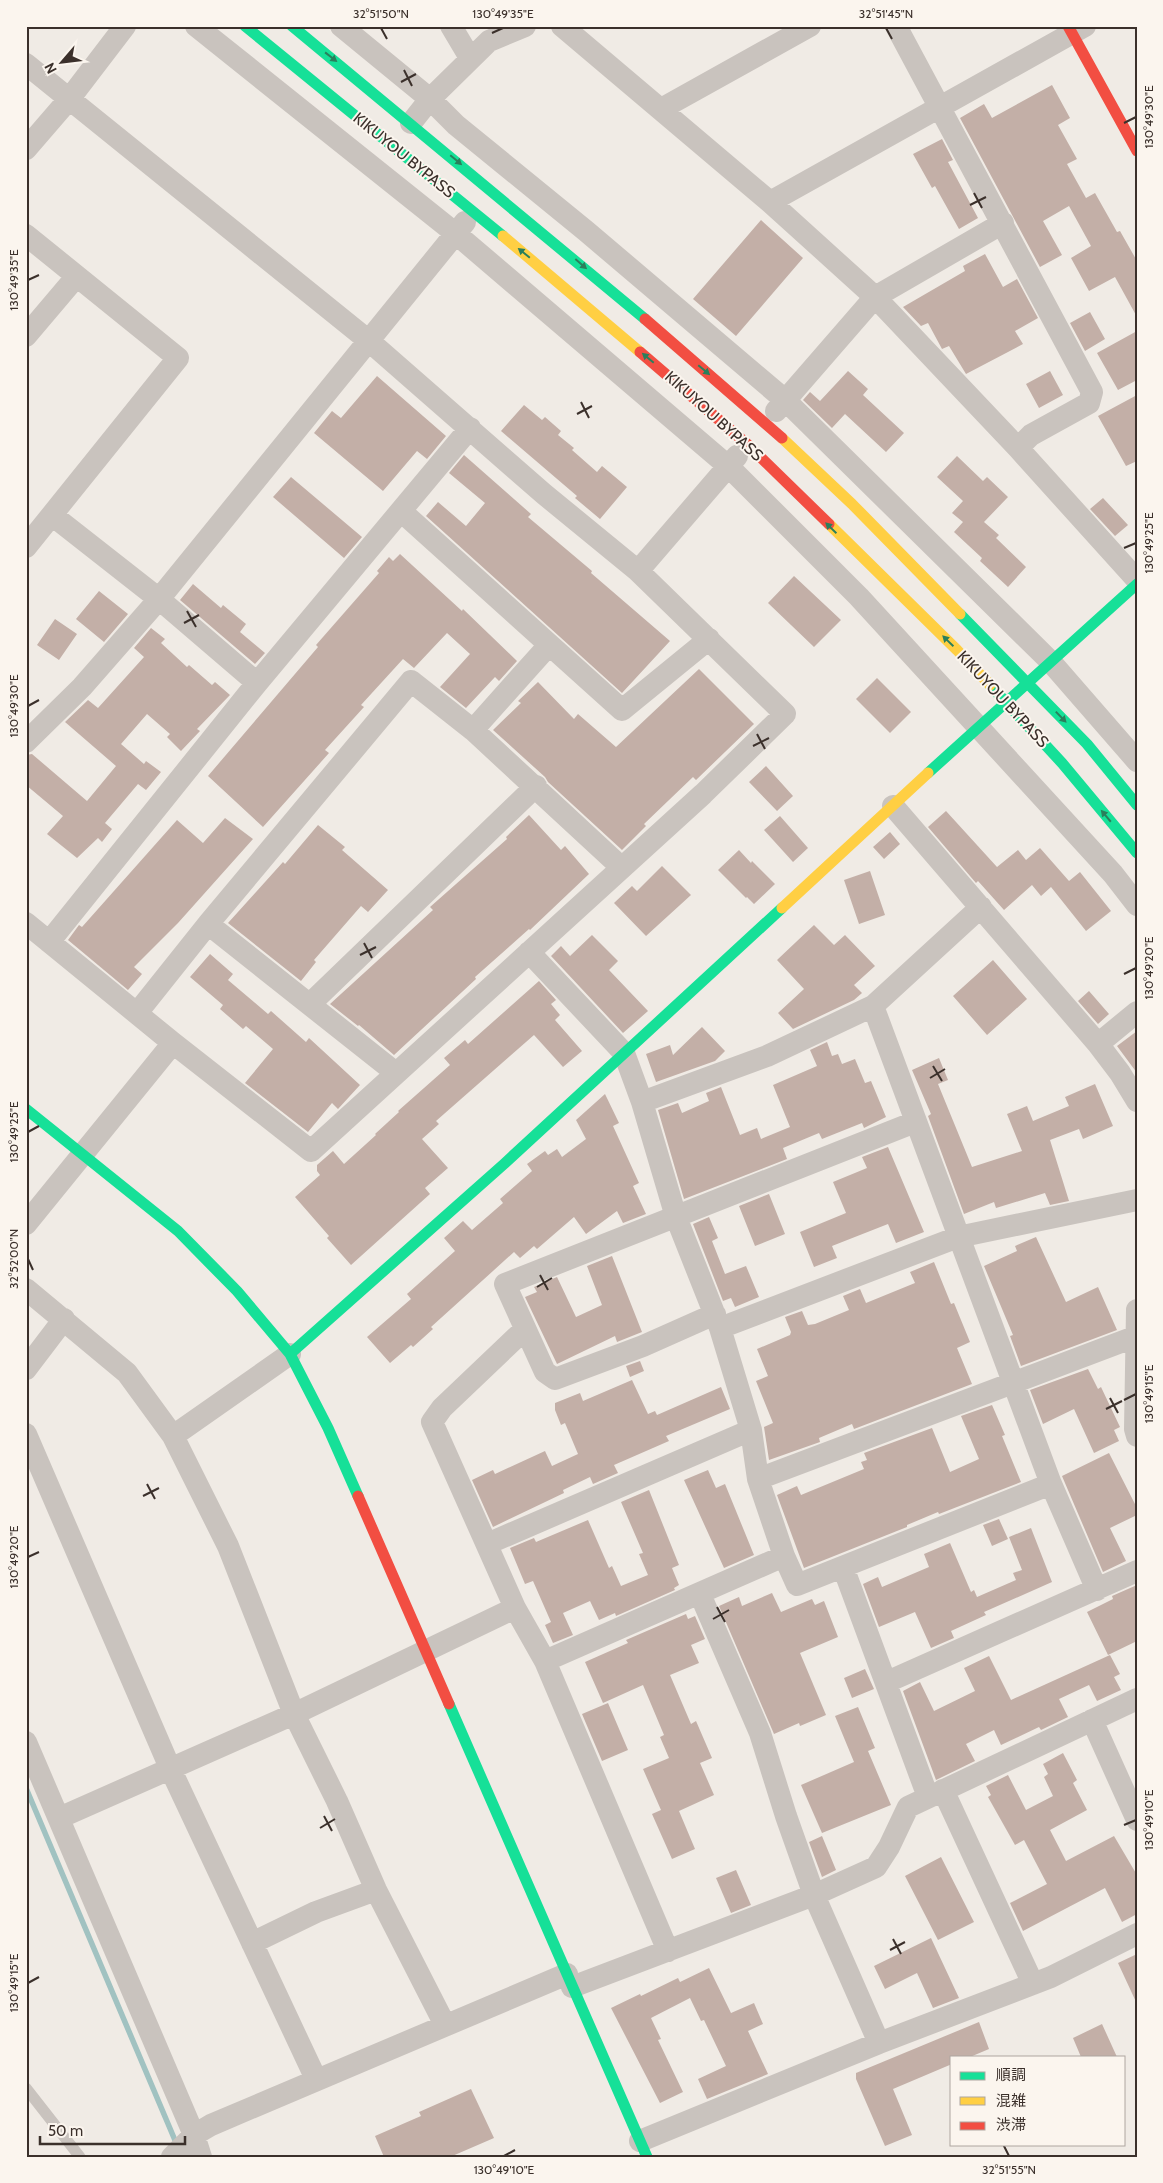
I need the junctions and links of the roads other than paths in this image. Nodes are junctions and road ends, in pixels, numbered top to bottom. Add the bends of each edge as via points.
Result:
1 (125, 26) edge
2 (196, 26) edge
3 (245, 26) edge
4 (292, 26) edge
5 (341, 26) edge
6 (451, 26) edge
7 (525, 26) edge
8 (562, 26) edge
9 (810, 26) edge
10 (896, 26) edge
11 (1075, 29) edge
12 (470, 58) junction
13 (26, 64) edge
14 (70, 98) junction
15 (430, 98) junction
16 (940, 108) junction
17 (661, 109) junction
18 (411, 123) junction
19 (26, 149) edge
20 (1137, 151) edge
21 (770, 202) junction
22 (474, 212) junction
23 (1003, 223) junction
24 (455, 233) junction
25 (26, 235) edge
26 (76, 277) junction
27 (875, 297) junction
28 (26, 336) edge
29 (369, 341) junction
30 (785, 400) junction
31 (766, 422) junction
32 (470, 428) junction
33 (747, 444) junction
34 (1018, 448) junction
35 (728, 466) junction
36 (401, 511) junction
37 (52, 515) junction
38 (26, 547) edge
39 (638, 571) junction
40 (1137, 580) edge
41 (1137, 584) edge
42 (159, 599) junction
43 (709, 639) junction
44 (549, 645) junction
45 (1050, 661) junction
46 (1027, 682) junction
47 (256, 683) junction
48 (1005, 702) junction
49 (978, 726) junction
50 (473, 730) junction
51 (26, 742) edge
52 (1137, 761) edge
53 (536, 786) junction
54 (1137, 804) edge
55 (893, 806) junction
56 (1137, 853) edge
57 (621, 868) junction
58 (1137, 905) edge
59 (981, 907) junction
60 (26, 923) edge
61 (208, 924) junction
62 (49, 942) junction
63 (529, 952) junction
64 (310, 1004) junction
65 (873, 1006) junction
66 (1137, 1012) edge
67 (137, 1013) junction
68 (173, 1043) junction
69 (1098, 1044) junction
70 (624, 1053) junction
71 (396, 1073) junction
72 (1137, 1101) edge
73 (642, 1102) junction
74 (26, 1109) edge
75 (915, 1122) junction
76 (83, 1156) junction
77 (1137, 1200) edge
78 (676, 1217) junction
79 (26, 1224) edge
80 (958, 1237) junction
81 (26, 1289) edge
82 (1137, 1310) edge
83 (64, 1320) junction
84 (717, 1321) junction
85 (525, 1329) junction
86 (1136, 1336) edge
87 (290, 1354) junction
88 (26, 1370) edge
89 (1014, 1382) junction
90 (751, 1430) junction
91 (26, 1434) edge
92 (173, 1436) junction
93 (1137, 1436) edge
94 (758, 1479) junction
95 (1051, 1484) junction
96 (487, 1544) junction
97 (784, 1556) junction
98 (843, 1567) junction
99 (1137, 1571) edge
100 (1097, 1590) junction
101 (700, 1594) junction
102 (515, 1608) junction
103 (425, 1650) junction
104 (544, 1661) junction
105 (886, 1682) junction
106 (1137, 1699) edge
107 (294, 1714) junction
108 (1092, 1720) junction
109 (26, 1742) edge
110 (170, 1768) junction
111 (936, 1793) junction
112 (58, 1818) junction
113 (1137, 1820) edge
114 (376, 1890) junction
115 (814, 1895) junction
116 (1137, 1934) edge
117 (252, 1942) junction
118 (668, 1951) junction
119 (569, 1980) junction
120 (1033, 1984) junction
121 (445, 2025) junction
122 (879, 2043) junction
123 (316, 2079) junction
124 (26, 2088) edge
125 (194, 2136) junction
126 (643, 2149) edge
127 (80, 2157) edge
128 (172, 2157) edge
129 (201, 2157) edge

1 - 14 street
2 - 24 street
3 - 22 main road, KIKUYOU BYPASS
4 -> 18 main road, KIKUYOU BYPASS
5 - 15 street
6 - 12 street
7 - 12 street via 489,41
8 - 17 street
9 - 17 street
10 - 16 street
11 - 16 street
11 - 20 main road
12 - 15 street
13 - 14 street
14 - 19 street
14 - 29 street
15 - 18 street
15 - 30 street via 456,125 586,230
16 - 21 street
16 - 23 street
17 - 21 street
18 -> 31 main road, KIKUYOU BYPASS
21 - 27 street
22 - 24 street
33 -> 22 main road, KIKUYOU BYPASS
23 - 27 street
23 - 34 street via 1092,392 1089,403 1031,435
24 - 29 street
24 - 35 street
25 - 26 street
26 - 28 street
26 - 37 street via 178,358
27 - 30 street
27 - 34 street
29 - 32 street
29 - 42 street
30 - 31 street
30 - 45 street
31 - 46 main road, KIKUYOU BYPASS via 852,504
32 - 36 street
32 - 39 street
33 - 35 street
48 -> 33 main road, KIKUYOU BYPASS via 957,650
34 - 40 street
35 - 39 street
35 - 49 street via 859,597
36 - 44 street
36 - 47 street
37 - 38 street
37 - 42 street
39 - 43 street
41 - 45 main road
42 - 47 street
42 - 51 street via 82,687
43 - 44 street via 622,710
43 - 57 street via 786,714
44 - 50 street
45 - 46 main road
45 - 52 street
46 - 48 main road
46 -> 54 main road, KIKUYOU BYPASS via 1087,744
47 - 62 street
48 - 49 main road
56 -> 48 main road, KIKUYOU BYPASS via 1062,763
49 - 55 main road
49 - 58 street
50 - 53 street
50 - 61 street via 411,682
53 - 57 street
53 - 64 street
55 - 59 street
55 - 70 main road
57 - 63 street
59 - 65 street
59 - 69 street
60 - 62 street
61 - 64 street
61 - 67 street
62 - 67 street
63 - 70 street
63 - 71 street
64 - 71 street
65 - 73 street via 767,1056
65 - 75 street
66 - 69 street
67 - 68 street
68 - 71 street via 311,1151
68 - 76 street
69 - 72 street
70 - 73 street
70 - 87 main road
73 - 78 street
74 - 76 main road
75 - 78 street
75 - 80 street
76 - 79 street
76 - 87 main road via 178,1231 237,1291
77 - 80 street
78 - 84 street
78 - 85 street via 504,1284
80 - 84 street
80 - 89 street
81 - 83 street
82 - 86 street
83 - 88 street
83 - 92 street via 127,1373
84 - 85 street via 555,1379 545,1372
84 - 90 street
85 - 96 street via 442,1408 432,1422
86 - 89 street
86 - 93 street
87 - 92 street
87 - 103 main road via 328,1428
89 - 94 street
89 - 95 street
90 - 94 street
90 - 96 street
91 - 110 street
92 - 107 street via 228,1546
94 - 97 street
95 - 98 street
95 - 100 street
96 - 102 street
97 - 98 street via 797,1585
97 - 101 street
98 - 105 street
99 - 100 street
100 - 105 street
101 - 104 street
101 - 115 street via 760,1733
102 - 103 street
102 - 104 street
103 - 107 street
103 - 119 main road
104 - 118 street
105 - 111 street
106 - 108 street
107 - 110 street
107 - 114 street via 337,1800
108 - 111 street
108 - 113 street
109 - 112 street
110 - 112 street
110 - 117 street
111 - 115 street via 908,1807 876,1867
111 - 120 street
112 - 125 street
114 - 117 street via 316,1912
114 - 121 street
115 - 118 street
115 - 122 street
116 - 120 street
117 - 123 street
118 - 119 street
119 - 121 street
119 - 126 main road
120 - 122 street
121 - 123 street
122 - 126 street
123 - 125 street via 211,2125
124 - 127 lane
125 - 128 street
125 - 129 street

